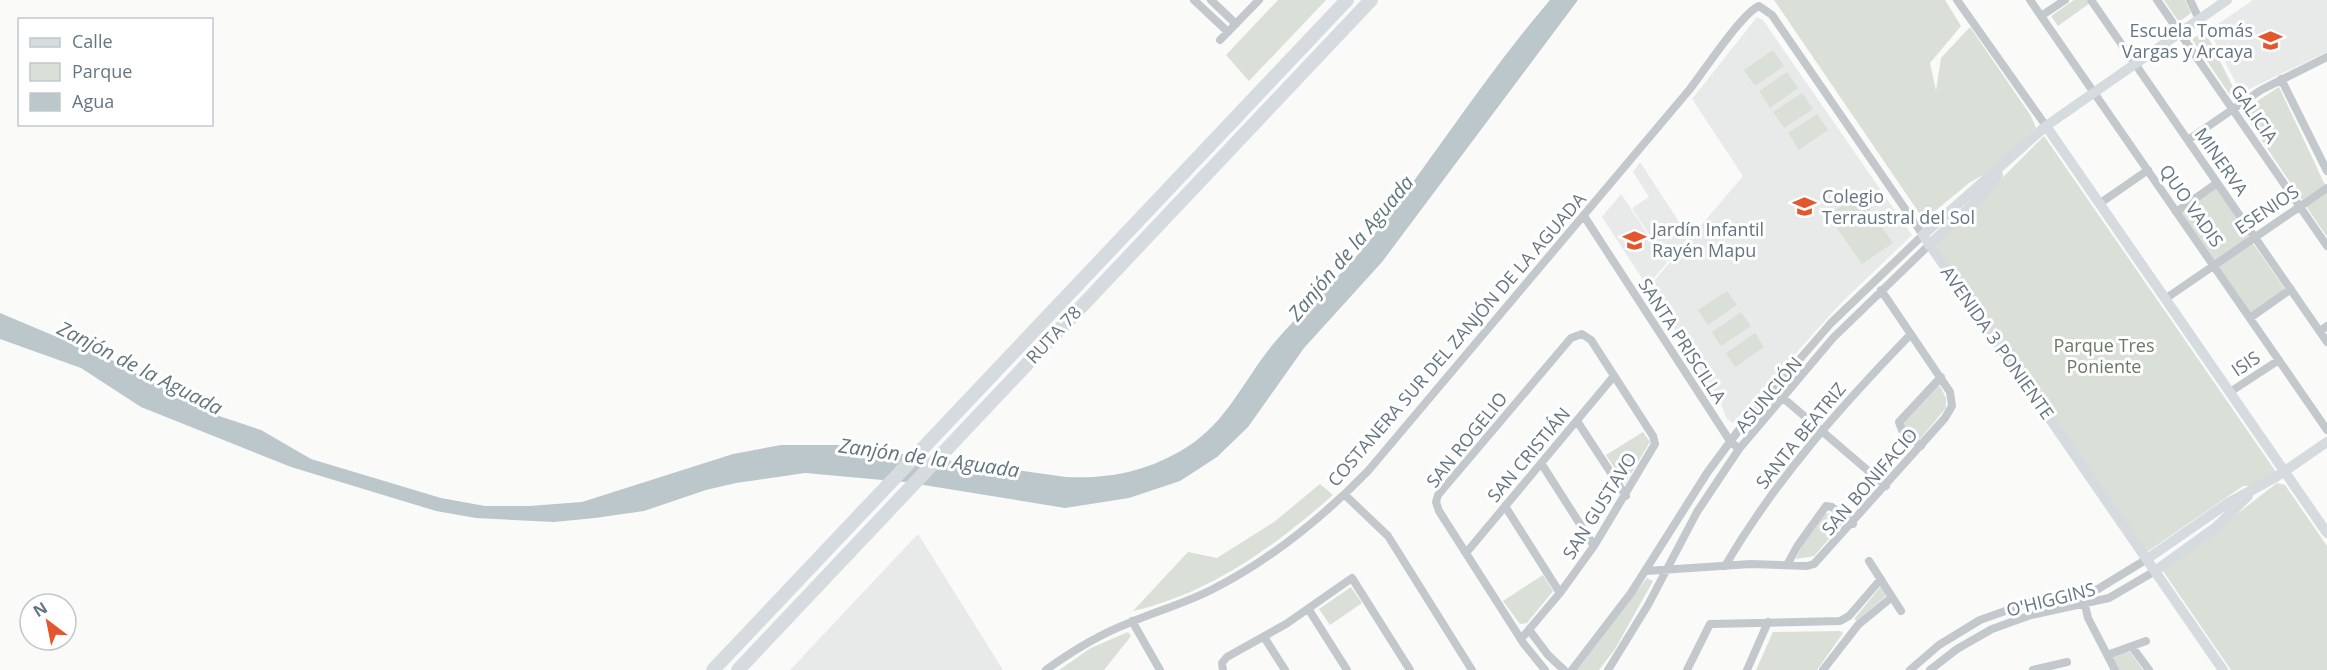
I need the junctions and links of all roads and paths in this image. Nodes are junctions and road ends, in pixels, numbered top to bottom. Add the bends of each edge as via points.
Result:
1 (1194, 0) edge
2 (1210, 0) edge
3 (1258, 0) edge
4 (1347, 0) edge
5 (1371, 0) edge
6 (1957, 0) edge
7 (2030, 0) edge
8 (2065, 0) edge
9 (2091, 0) edge
10 (2157, 0) edge
11 (2190, 0) edge
12 (2227, 0) edge
13 (1772, 15) joint
14 (2041, 16) junction
15 (2199, 19) junction
16 (1236, 24) junction
17 (1228, 32) junction
18 (2180, 33) junction
19 (1220, 40) dead end
20 (2327, 57) edge
21 (2135, 63) junction
22 (2281, 79) junction
23 (2094, 92) junction
24 (2233, 110) junction
25 (2046, 126) junction
26 (2188, 140) junction
27 (2010, 158) junction
28 (2148, 170) junction
29 (2327, 171) edge
30 (2217, 183) junction
31 (2327, 188) edge
32 (2099, 204) junction
33 (2299, 206) junction
34 (2176, 212) junction
35 (1584, 216) junction
36 (1923, 235) junction
37 (2254, 236) junction
38 (1929, 245) junction
39 (2327, 246) edge
40 (2213, 265) junction
41 (2290, 289) junction
42 (1881, 290) junction
43 (2165, 299) junction
44 (2250, 318) junction
45 (2327, 326) edge
46 (2319, 331) junction
47 (1582, 334) joint
48 (1911, 334) junction
49 (2327, 342) edge
50 (2279, 360) junction
51 (1614, 376) junction
52 (1941, 377) junction
53 (2230, 393) junction
54 (1782, 397) junction
55 (1576, 421) junction
56 (2327, 430) edge
57 (1821, 431) junction
58 (1730, 441) junction
59 (2327, 442) edge
60 (1921, 447) junction
61 (1739, 449) junction
62 (1541, 463) junction
63 (2284, 472) junction
64 (1886, 486) junction
65 (2253, 490) junction
66 (1345, 495) junction
67 (1626, 496) junction
68 (1505, 506) junction
69 (1853, 524) junction
70 (2327, 533) edge
71 (1594, 546) junction
72 (1466, 553) junction
73 (2147, 559) junction
74 (1869, 561) dead end
75 (1787, 565) junction
76 (1725, 566) junction
77 (1646, 571) junction
78 (1665, 571) junction
79 (2154, 571) junction
80 (1881, 579) junction
81 (1560, 593) junction
82 (1892, 597) junction
83 (2085, 605) junction
84 (1309, 609) junction
85 (1901, 611) dead end
86 (1845, 619) junction
87 (1132, 621) junction
88 (1768, 622) junction
89 (1854, 630) junction
90 (1530, 631) junction
91 (1264, 637) junction
92 (1521, 639) junction
93 (2146, 641) dead end
94 (2132, 647) junction
95 (2107, 655) junction
96 (2067, 662) dead end
97 (714, 670) edge
98 (738, 670) edge
99 (1046, 670) edge
100 (1160, 670) edge
101 (1223, 670) edge
102 (1285, 670) edge
103 (1347, 670) edge
104 (1410, 670) edge
105 (1472, 670) edge
106 (1545, 670) edge
107 (1564, 670) edge
108 (1572, 670) edge
109 (1608, 670) edge
110 (1687, 670) edge
111 (1748, 670) edge
112 (1823, 670) edge
113 (1910, 670) edge
114 (1930, 670) edge
115 (2033, 670) edge
116 (2115, 670) edge
117 (2149, 670) edge
118 (2223, 670) edge

1 - 17 street
2 - 16 street
3 - 16 street
4 - 97 highway, RUTA 78
5 - 98 highway, RUTA 78
6 - 25 street
7 - 14 street, QUO VADIS
8 - 14 street
9 - 21 street, MINERVA
10 - 18 street, GALICIA
11 - 15 street
12 - 15 street, ASUNCIÓN
13 - 35 street, COSTANERA SUR DEL ZANJÓN DE LA AGUADA via 1759,6 1747,13
13 - 36 street, AVENIDA 3 PONIENTE
14 - 23 street, QUO VADIS
15 - 18 street, ASUNCIÓN
16 - 17 street
17 - 19 street
18 - 21 street, ASUNCIÓN
18 - 24 street, GALICIA
20 - 22 street
21 - 23 street, ASUNCIÓN
21 - 26 street, MINERVA
22 - 24 street
22 - 29 street, GALICIA
23 - 25 street, ASUNCIÓN
23 - 28 street, QUO VADIS
24 - 26 street
24 - 33 street, GALICIA
25 - 27 street, ASUNCIÓN
25 - 32 street
26 - 30 street, MINERVA
27 - 36 street, ASUNCIÓN
27 - 38 street, ASUNCIÓN via 1980,198
28 - 32 street
28 - 34 street, QUO VADIS
30 - 34 street
30 - 37 street, MINERVA
31 - 33 street, ESENIOS
32 - 43 street
33 - 37 street, ESENIOS
33 - 39 street, GALICIA
34 - 40 street, QUO VADIS
35 - 58 street, SANTA PRISCILLA
35 - 66 street, COSTANERA SUR DEL ZANJÓN DE LA AGUADA
36 - 38 street, AVENIDA 3 PONIENTE
36 - 58 street, ASUNCIÓN via 1816,339
37 - 40 street, ESENIOS
37 - 41 street, MINERVA
38 - 42 street, ASUNCIÓN
38 - 73 street, AVENIDA 3 PONIENTE
40 - 43 street, ESENIOS
40 - 44 street, QUO VADIS
41 - 44 street
41 - 46 street, MINERVA
42 - 48 street, SAN BONIFACIO
42 - 54 street, ASUNCIÓN
43 - 53 street
44 - 50 street, QUO VADIS
45 - 46 street
46 - 49 street, MINERVA
47 - 51 street, SAN GUSTAVO via 1591,340
47 - 72 street, SAN ROGELIO via 1571,338 1437,498 1437,508
48 - 52 street, SAN BONIFACIO
48 - 57 street, SANTA BEATRIZ
50 - 53 street, ISIS
50 - 56 street, QUO VADIS
51 - 55 street, SAN CRISTIÁN
51 - 67 street, SAN GUSTAVO via 1655,443
52 - 60 street, SAN BONIFACIO via 1952,396 1951,410
52 - 60 street via 1899,422 1902,430
53 - 63 street
54 - 57 street
54 - 61 street, ASUNCIÓN
55 - 62 street, SAN CRISTIÁN
55 - 67 street
57 - 64 street
57 - 76 street, SANTA BEATRIZ via 1765,503
58 - 61 street, SANTA PRISCILLA
58 - 77 street, ASUNCIÓN
59 - 63 street, O'HIGGINS
60 - 64 street, SAN BONIFACIO
61 - 78 street, ASUNCIÓN via 1705,498
62 - 68 street, SAN CRISTIÁN
62 - 71 street
63 - 65 street, O'HIGGINS
63 - 70 street
64 - 69 street, SAN BONIFACIO
65 - 73 street, O'HIGGINS
65 - 79 street, O'HIGGINS via 2216,527
66 - 87 street, COSTANERA SUR DEL ZANJÓN DE LA AGUADA via 1248,569 1183,603
66 - 105 street via 1388,536
67 - 71 street, SAN GUSTAVO
68 - 72 street, SAN CRISTIÁN
68 - 81 street
69 - 75 street, SAN BONIFACIO via 1818,562
69 - 75 street via 1826,506
71 - 81 street, SAN GUSTAVO
72 - 92 street, SAN ROGELIO
73 - 79 street, AVENIDA 3 PONIENTE
73 - 113 street, O'HIGGINS via 2098,589 2036,600 1980,620 1939,645
74 - 80 street
75 - 76 street, SAN BONIFACIO
76 - 78 street, SAN BONIFACIO
77 - 78 street, SAN BONIFACIO
77 - 108 street, ASUNCIÓN
78 - 109 street, ASUNCIÓN
79 - 83 street, O'HIGGINS via 2117,595
79 - 118 street, AVENIDA 3 PONIENTE
80 - 82 street
80 - 86 street
81 - 90 street, SAN GUSTAVO
82 - 85 street
82 - 89 street
83 - 95 street
83 - 114 street, O'HIGGINS via 2031,615 1999,626 1957,649
84 - 91 street
84 - 103 street
84 - 104 street via 1352,578
86 - 88 street
86 - 89 street
87 - 99 street, COSTANERA SUR DEL ZANJÓN DE LA AGUADA via 1083,644
87 - 100 street
88 - 110 street via 1710,624
88 - 111 street
89 - 112 street
90 - 92 street
90 - 107 street
91 - 101 street via 1227,657 1222,663
91 - 102 street
92 - 106 street, SAN ROGELIO
93 - 94 street
94 - 95 street
94 - 117 street
95 - 116 street
96 - 115 street

